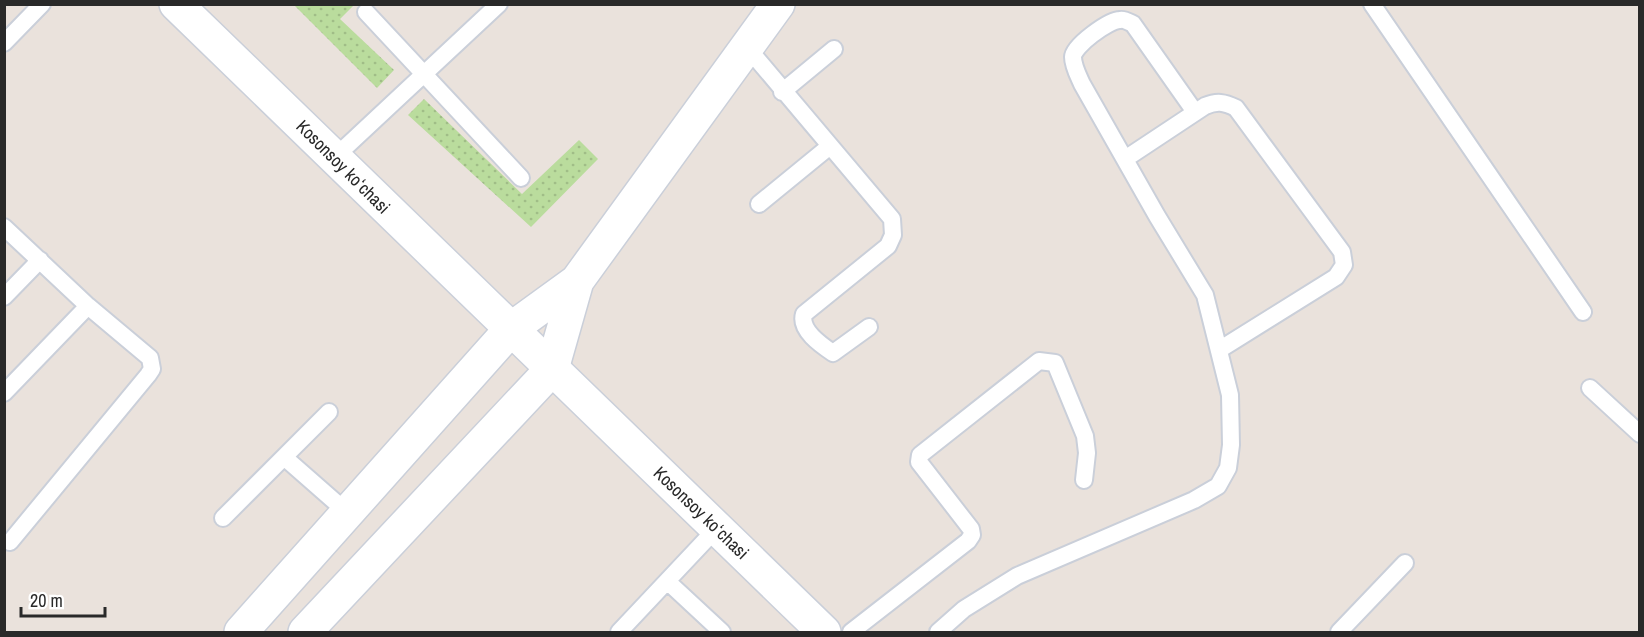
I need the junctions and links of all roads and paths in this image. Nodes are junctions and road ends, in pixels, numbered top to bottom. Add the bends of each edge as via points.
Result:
1 (42, 4) edge
2 (176, 4) edge
3 (499, 4) edge
4 (778, 4) edge
5 (1372, 4) edge
6 (366, 12) dead end
7 (4, 43) edge
8 (746, 46) junction
9 (834, 49) dead end
10 (425, 74) junction
11 (782, 92) junction
12 (1195, 112) junction
13 (830, 146) junction
14 (334, 157) junction
15 (1125, 159) junction
16 (521, 178) dead end
17 (759, 204) dead end
18 (4, 227) edge
19 (40, 260) junction
20 (577, 281) junction
21 (4, 297) edge
22 (88, 306) junction
23 (1583, 312) dead end
24 (869, 327) dead end
25 (511, 329) junction
26 (1220, 350) junction
27 (552, 369) junction
28 (1590, 388) dead end
29 (4, 393) edge
30 (329, 412) dead end
31 (1640, 434) edge
32 (284, 457) junction
33 (1084, 480) dead end
34 (349, 514) junction
35 (223, 518) dead end
36 (716, 529) junction
37 (10, 542) dead end
38 (1405, 563) dead end
39 (667, 581) junction
40 (242, 633) edge
41 (305, 633) edge
42 (619, 633) edge
43 (722, 633) edge
44 (824, 633) edge
45 (851, 633) edge
46 (938, 633) edge
47 (1340, 633) edge

1 - 7 lane
2 - 14 street, Kosonsoy koʻchasi
3 - 10 lane
4 - 8 street
5 - 23 lane
6 - 10 lane
8 - 11 lane
8 - 20 street
9 - 11 lane
10 - 14 lane
10 - 16 lane
11 - 13 lane
12 - 15 lane
12 - 15 lane via 1133,24 1112,22 1076,46 1075,67
12 - 26 lane via 1215,102 1236,108 1344,258 1336,277
13 - 17 lane
13 - 24 lane via 892,219 893,235 888,246 804,314 803,324 833,353
14 - 25 street, Kosonsoy koʻchasi
15 - 26 lane via 1205,296
18 - 19 lane
19 - 21 lane
19 - 22 lane
20 - 25 street
20 - 27 street
22 - 29 lane
22 - 37 lane via 150,358 152,369
25 - 27 street, Kosonsoy koʻchasi
25 - 34 street
26 - 46 lane via 1230,395 1232,445 1228,468 1218,486 1154,519 1017,576 964,609
27 - 36 street, Kosonsoy koʻchasi
27 - 41 street
28 - 31 lane
30 - 32 lane
32 - 34 lane
32 - 35 lane
33 - 45 lane via 1085,436 1055,363 1039,361 920,455 920,462 972,535
34 - 40 street
36 - 39 lane
36 - 44 street, Kosonsoy koʻchasi
38 - 47 lane
39 - 42 lane
39 - 43 lane

